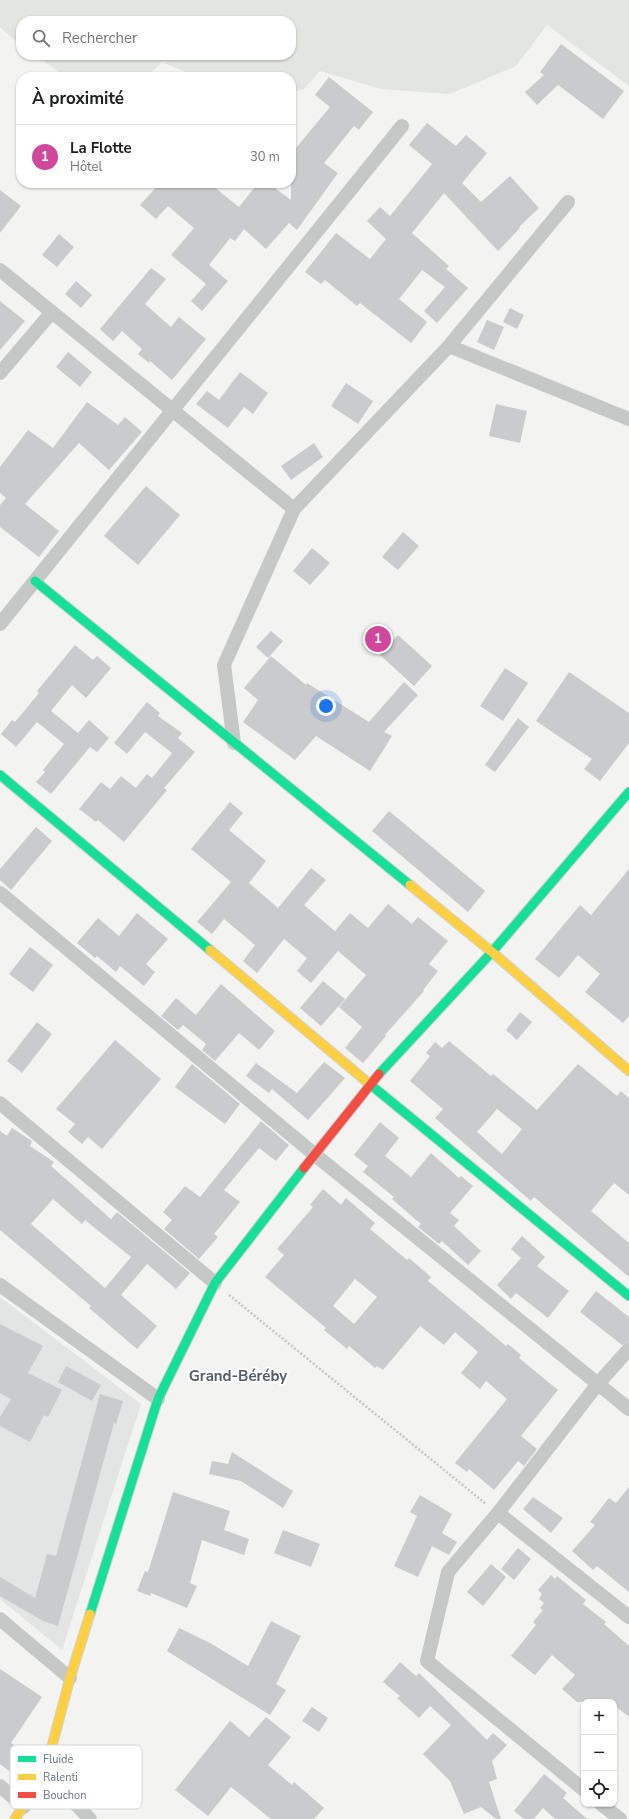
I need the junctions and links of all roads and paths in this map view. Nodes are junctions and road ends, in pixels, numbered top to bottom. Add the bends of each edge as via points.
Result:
1 (402, 126) dead end
2 (568, 202) dead end
3 (0, 270) edge
4 (52, 312) junction
5 (449, 346) junction
6 (0, 373) edge
7 (172, 410) junction
8 (629, 418) edge
9 (294, 509) junction
10 (35, 581) junction
11 (0, 624) edge
12 (234, 743) junction
13 (0, 775) edge
14 (629, 792) edge
15 (0, 893) edge
16 (492, 952) junction
17 (629, 1071) edge
18 (370, 1084) junction
19 (0, 1103) edge
20 (314, 1154) junction
21 (215, 1283) junction
22 (0, 1285) edge
23 (629, 1296) edge
24 (629, 1349) edge
25 (597, 1385) junction
26 (158, 1399) junction
27 (629, 1409) edge
28 (498, 1513) junction
29 (629, 1617) edge
30 (0, 1619) edge
31 (70, 1678) junction
32 (52, 1745) edge
33 (0, 1786) edge
34 (581, 1788) edge
35 (10, 1795) edge
36 (606, 1807) edge
37 (22, 1809) edge
38 (80, 1809) edge
39 (15, 1819) edge
40 (90, 1819) edge
41 (620, 1819) edge

1 - 7 street
2 - 5 street
3 - 4 street
4 - 6 street
4 - 7 street
5 - 8 street
5 - 9 street
7 - 9 street
7 - 10 street
9 - 12 street via 224,665
10 - 11 street
10 - 12 street
12 - 16 street
13 - 18 street
14 - 16 street
15 - 20 street
16 - 17 street
16 - 18 street
18 - 20 street
18 - 23 street
19 - 21 street
20 - 21 street
20 - 25 street
21 - 26 street
21 - 28 path
22 - 26 street
24 - 25 street
25 - 27 street
25 - 28 street
26 - 31 street
28 - 29 street
28 - 34 street via 448,1572 427,1661
30 - 31 street
31 - 32 street
33 - 35 street
36 - 41 street
37 - 39 street
38 - 40 street

